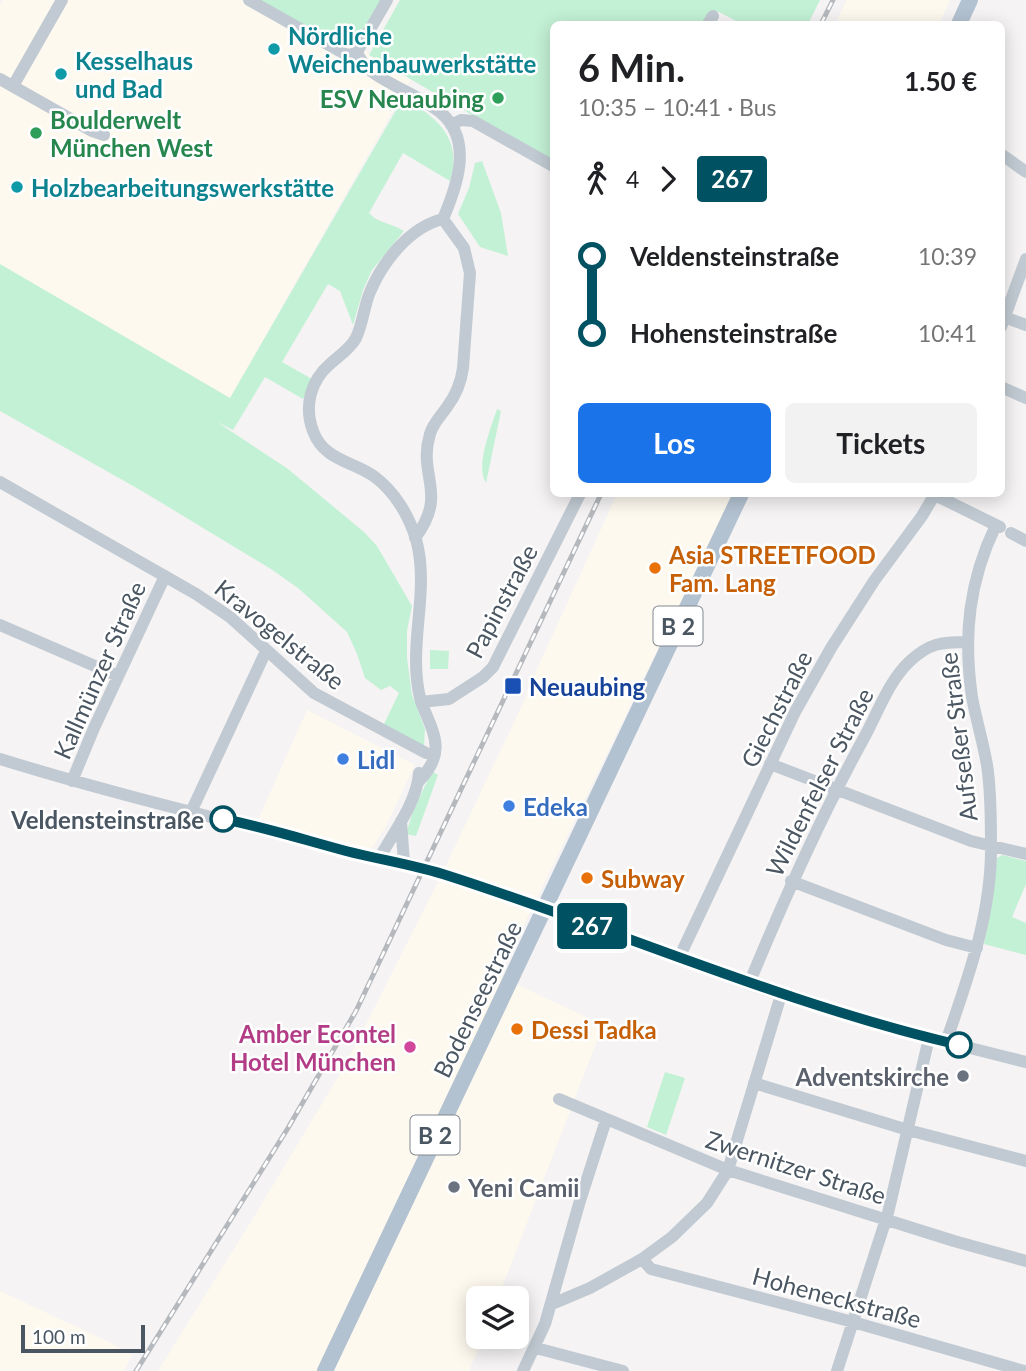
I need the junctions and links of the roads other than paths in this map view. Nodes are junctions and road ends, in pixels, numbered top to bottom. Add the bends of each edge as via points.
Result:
1 (62, 0) edge
2 (249, 0) edge
3 (387, 0) edge
4 (970, 0) edge
5 (960, 21) edge
6 (357, 52) junction
7 (0, 79) edge
8 (13, 86) junction
9 (450, 125) junction
10 (104, 135) dead end
11 (1005, 157) edge
12 (550, 164) edge
13 (1026, 172) edge
14 (443, 219) junction
15 (1026, 259) edge
16 (1005, 314) edge
17 (1005, 322) edge
18 (1026, 325) edge
19 (1005, 389) edge
20 (1026, 398) edge
21 (0, 482) edge
22 (579, 497) edge
23 (740, 497) edge
24 (932, 497) edge
25 (940, 497) edge
26 (1013, 532) edge
27 (415, 538) junction
28 (164, 576) junction
29 (0, 625) edge
30 (967, 642) junction
31 (266, 651) junction
32 (118, 676) junction
33 (421, 702) junction
34 (433, 730) junction
35 (426, 753) junction
36 (0, 759) edge
37 (770, 764) junction
38 (72, 781) junction
39 (419, 781) junction
40 (836, 790) junction
41 (191, 812) junction
42 (401, 821) junction
43 (991, 847) junction
44 (1026, 854) edge
45 (380, 857) junction
46 (404, 863) junction
47 (791, 881) junction
48 (545, 908) junction
49 (977, 948) junction
50 (679, 958) junction
51 (749, 984) junction
52 (781, 995) junction
53 (929, 1038) junction
54 (946, 1042) junction
55 (1026, 1062) edge
56 (754, 1083) junction
57 (559, 1099) dead end
58 (606, 1120) junction
59 (908, 1130) junction
60 (1026, 1161) edge
61 (728, 1170) junction
62 (886, 1220) junction
63 (642, 1259) junction
64 (1026, 1261) edge
65 (552, 1304) junction
66 (853, 1322) junction
67 (536, 1348) junction
68 (324, 1371) edge
69 (523, 1371) edge
70 (624, 1371) edge
71 (837, 1371) edge
72 (1024, 1371) edge

1 - 8 street
2 - 6 street via 345,54
3 - 6 street
4 - 5 main road
6 - 9 street via 372,73 441,113
7 - 8 street
8 - 10 street
9 - 12 street via 473,121
9 - 14 street via 458,142 460,168
11 - 13 street
14 - 27 street via 460,239 470,273 463,368 455,395 430,433 432,505
14 - 27 street via 416,230 379,275 355,340 315,380 309,403 322,448 381,483 399,503
15 - 16 street
17 - 18 street
19 - 20 street
21 - 28 street, Kravogelstraße
22 - 33 street, Papinstraße via 494,667 449,699
23 - 48 main road, Bodenseestraße / B 2
24 - 37 street, Giechstraße via 831,648
25 - 26 street
26 - 30 street, Aufseßer Straße via 985,548 972,591
27 - 33 street via 422,571 415,643
28 - 31 street, Kravogelstraße via 230,617
28 - 32 street, Kallmünzer Straße
29 - 32 street
30 - 40 street, Wildenfelser Straße via 938,642 907,664
30 - 43 street, Aufseßer Straße via 972,696 988,767
31 - 35 street, Kravogelstraße via 314,693
31 - 41 street
32 - 38 street, Kallmünzer Straße
33 - 34 street
34 - 35 street
34 - 39 street via 436,749
35 - 39 street
36 - 38 street
37 - 40 street
37 - 50 street, Giechstraße
38 - 41 street
39 - 42 street
40 - 43 street
40 - 47 street, Wildenfelser Straße
41 - 45 street
42 - 45 street
42 - 46 street
43 - 44 street
43 - 49 street, Aufseßer Straße
45 - 46 street
46 - 48 street
47 - 49 street
47 - 51 street, Wildenfelser Straße
48 - 50 street
48 - 68 main road, Bodenseestraße / B 2
49 - 54 street, Aufseßer Straße
50 - 51 street
51 - 52 street
52 - 53 street
52 - 56 street
53 - 54 street
53 - 59 street
54 - 55 street
56 - 59 street
56 - 61 street
57 - 58 street, Zwernitzer Straße
58 - 61 street, Zwernitzer Straße
58 - 65 street
59 - 60 street
59 - 62 street
61 - 62 street, Zwernitzer Straße
61 - 63 street via 706,1203
62 - 64 street, Zwernitzer Straße
62 - 66 street
63 - 65 street
63 - 66 street, Hoheneckstraße via 651,1269
65 - 67 street
66 - 71 street
66 - 72 street, Hoheneckstraße
67 - 69 street
67 - 70 street

